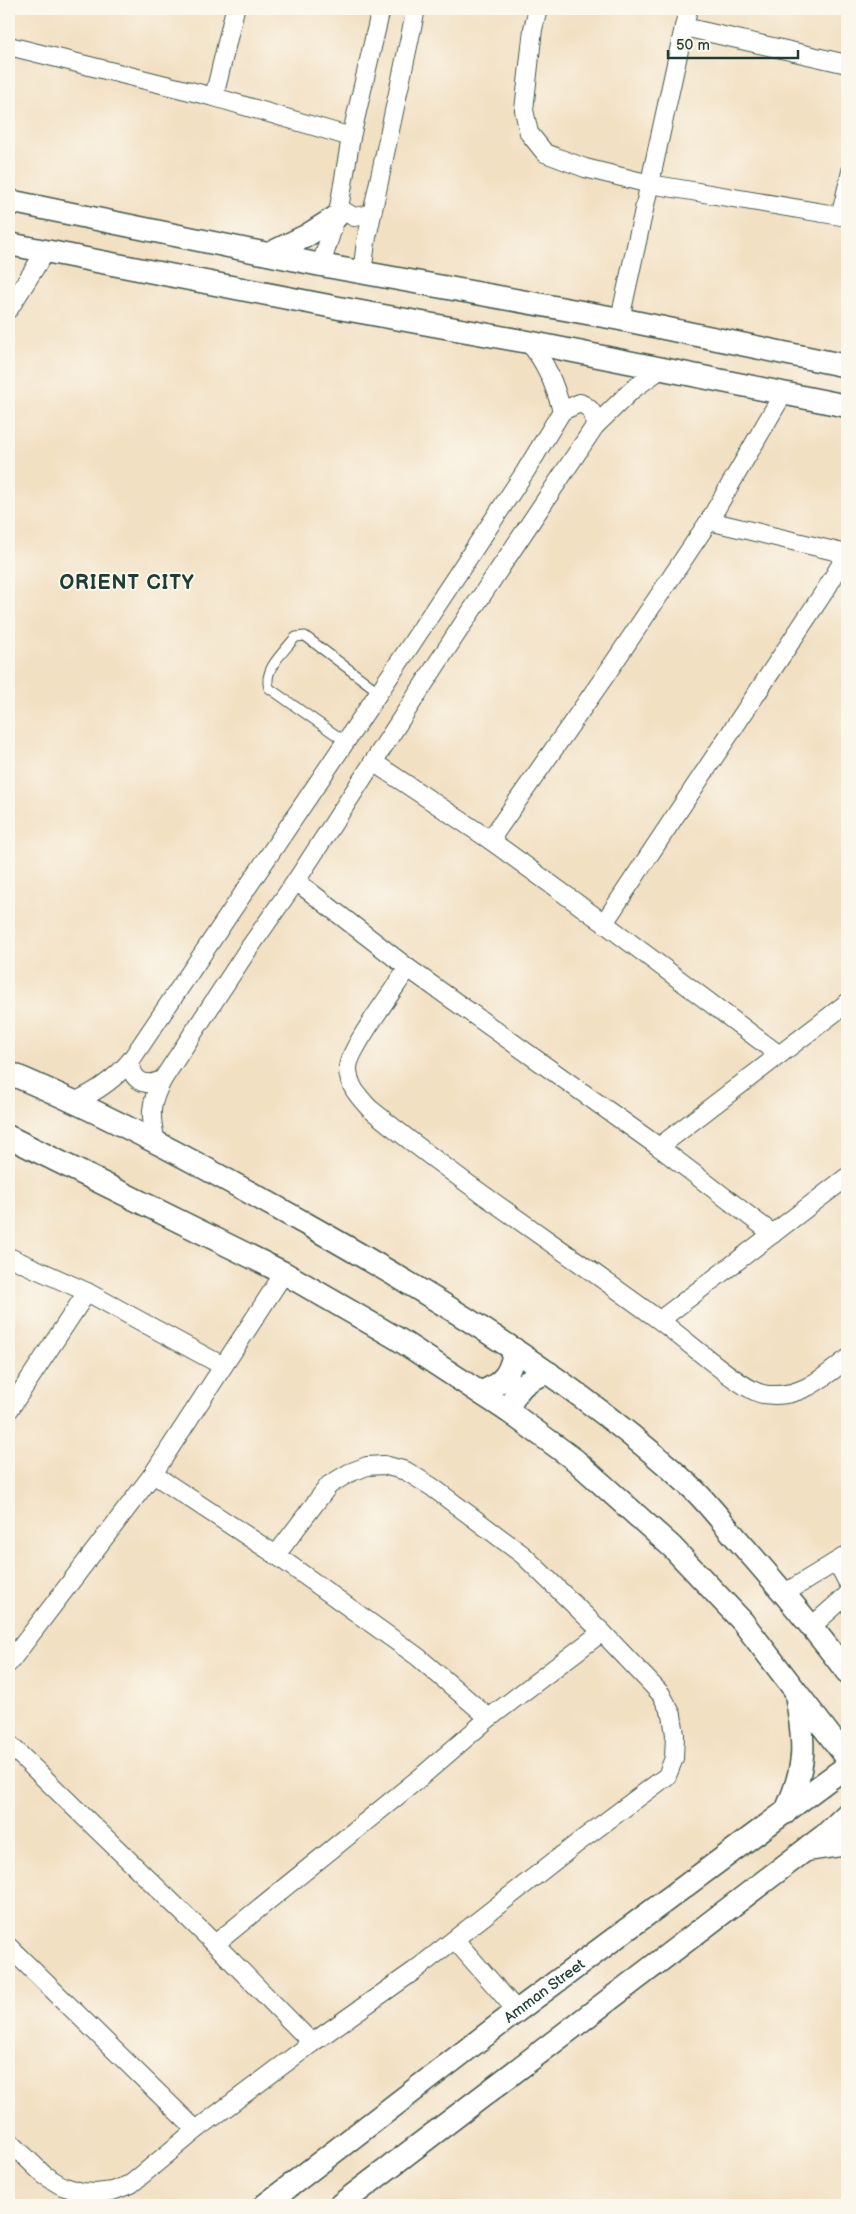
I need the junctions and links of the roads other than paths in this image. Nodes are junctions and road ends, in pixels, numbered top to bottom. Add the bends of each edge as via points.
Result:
1 (235, 9) edge
2 (381, 9) edge
3 (416, 9) edge
4 (538, 9) edge
5 (688, 9) edge
6 (684, 27) junction
7 (9, 46) edge
8 (847, 64) edge
9 (214, 97) junction
10 (351, 137) junction
11 (847, 169) edge
12 (650, 184) junction
13 (9, 201) edge
14 (338, 213) junction
15 (372, 214) junction
16 (842, 216) edge
17 (9, 244) edge
18 (45, 252) junction
19 (269, 254) junction
20 (321, 265) junction
21 (362, 273) junction
22 (9, 309) edge
23 (620, 320) junction
24 (528, 342) junction
25 (847, 366) edge
26 (661, 369) junction
27 (783, 394) junction
28 (847, 406) edge
29 (562, 411) junction
30 (595, 426) junction
31 (709, 522) junction
32 (847, 554) edge
33 (379, 692) junction
34 (346, 742) junction
35 (373, 762) junction
36 (490, 840) junction
37 (296, 881) junction
38 (604, 923) junction
39 (408, 968) junction
40 (847, 1003) edge
41 (778, 1054) junction
42 (131, 1060) junction
43 (9, 1073) edge
44 (163, 1079) junction
45 (76, 1101) junction
46 (9, 1137) edge
47 (156, 1142) junction
48 (659, 1147) junction
49 (847, 1178) edge
50 (773, 1234) junction
51 (9, 1257) edge
52 (284, 1273) junction
53 (87, 1292) junction
54 (660, 1320) junction
55 (514, 1349) junction
56 (847, 1359) edge
57 (223, 1366) junction
58 (549, 1374) junction
59 (481, 1392) junction
60 (9, 1410) edge
61 (508, 1411) junction
62 (153, 1474) junction
63 (276, 1555) junction
64 (842, 1559) edge
65 (847, 1581) edge
66 (786, 1594) junction
67 (847, 1595) edge
68 (812, 1626) junction
69 (602, 1632) junction
70 (9, 1663) edge
71 (847, 1672) edge
72 (796, 1691) junction
73 (489, 1718) junction
74 (9, 1744) edge
75 (847, 1758) edge
76 (847, 1766) edge
77 (838, 1787) edge
78 (785, 1814) junction
79 (847, 1814) edge
80 (847, 1844) edge
81 (804, 1850) junction
82 (455, 1940) junction
83 (216, 1944) junction
84 (9, 1947) edge
85 (517, 2011) junction
86 (312, 2043) junction
87 (196, 2130) junction
88 (9, 2141) edge
89 (265, 2205) edge
90 (340, 2205) edge

1 - 9 street
2 - 10 street
3 - 15 street
4 - 12 street via 524,110 529,133 545,153 585,168
5 - 6 street
6 - 8 street
6 - 12 street
7 - 9 street
9 - 10 street
10 - 14 street
11 - 16 lane
12 - 16 street
12 - 23 street
13 - 19 street
14 - 15 street via 354,216
14 - 19 street via 306,236
14 - 20 street
15 - 21 street
17 - 18 street
18 - 22 street
18 - 24 street
19 - 20 street
20 - 21 street
21 - 23 street
23 - 25 street
24 - 26 street
24 - 29 street via 551,377
26 - 27 street
26 - 30 street via 632,390
27 - 28 street
27 - 31 street
29 - 30 street via 580,403 587,406 594,415
29 - 33 street
30 - 35 street
31 - 32 street
31 - 36 street
32 - 38 street
33 - 34 street
33 - 34 lane via 305,636 292,640 269,671 269,688
34 - 42 street
35 - 36 street
35 - 37 street
36 - 38 street
37 - 39 street
37 - 44 street
38 - 41 street
39 - 48 street
39 - 54 street via 354,1049 348,1067 352,1089 368,1108 392,1127
40 - 41 street
41 - 48 street
42 - 44 street via 134,1076 140,1082 156,1083
42 - 45 street via 111,1081
43 - 45 street
44 - 47 street via 153,1098 151,1111
45 - 47 street
46 - 52 street
47 - 55 street via 378,1264
48 - 50 street
49 - 50 street
50 - 54 street
51 - 53 street
52 - 57 street
52 - 59 street
53 - 57 street
53 - 60 street
54 - 56 street via 722,1369 761,1394 783,1395 804,1390
55 - 58 street
55 - 59 street via 506,1377
57 - 62 street
58 - 61 street via 522,1384
58 - 66 street via 608,1416 694,1490
59 - 61 street
61 - 72 street via 575,1460 672,1547 742,1621
62 - 63 street
62 - 70 street
63 - 69 street via 329,1485 367,1466 384,1465 406,1471 523,1555
63 - 73 street via 418,1657
64 - 65 street
64 - 66 street
66 - 68 street
67 - 68 street
68 - 71 street
69 - 73 street
69 - 82 street via 661,1694 672,1715 674,1758 667,1776
72 - 75 street
72 - 78 street via 804,1754 802,1770
73 - 83 street
74 - 83 street
76 - 77 street, Amman Street
77 - 78 street, Amman Street
78 - 85 street, Amman Street
79 - 81 street
80 - 81 street
81 - 90 street
82 - 85 street
82 - 86 street
83 - 86 street
84 - 87 street
85 - 89 street, Amman Street
86 - 87 street
87 - 88 street via 131,2184 96,2193 62,2186 44,2176

